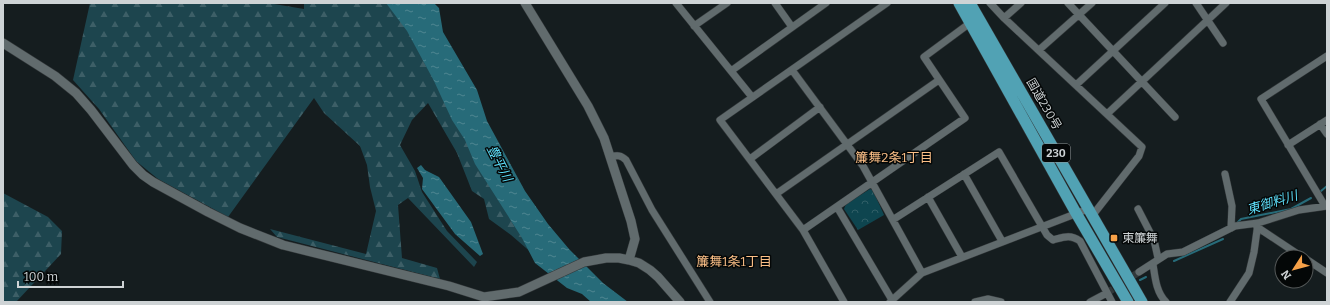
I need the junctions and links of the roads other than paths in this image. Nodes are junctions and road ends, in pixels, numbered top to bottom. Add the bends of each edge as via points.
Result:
1 (525, 3) edge
2 (676, 3) edge
3 (726, 3) edge
4 (775, 3) edge
5 (826, 3) edge
6 (887, 3) edge
7 (959, 3) edge
8 (970, 3) edge
9 (990, 3) edge
10 (1020, 3) edge
11 (1068, 3) edge
12 (1092, 3) edge
13 (1165, 3) edge
14 (1196, 3) edge
15 (1226, 3) edge
16 (1079, 15) junction
17 (1004, 18) junction
18 (1208, 20) junction
19 (970, 23) junction
20 (694, 26) junction
21 (792, 27) junction
22 (3, 43) edge
23 (1223, 43) dead end
24 (1039, 50) junction
25 (1112, 50) junction
26 (1327, 56) edge
27 (792, 70) junction
28 (731, 71) junction
29 (939, 80) junction
30 (1142, 82) junction
31 (1076, 85) junction
32 (752, 97) junction
33 (820, 107) junction
34 (1107, 114) junction
35 (1175, 117) dead end
36 (1327, 120) edge
37 (1320, 124) junction
38 (1327, 134) edge
39 (847, 144) junction
40 (1288, 144) junction
41 (610, 157) junction
42 (750, 159) junction
43 (964, 174) junction
44 (1225, 174) dead end
45 (872, 182) junction
46 (776, 194) junction
47 (928, 197) junction
48 (837, 206) junction
49 (1326, 206) edge
50 (1138, 209) dead end
51 (1090, 212) junction
52 (1076, 213) junction
53 (894, 219) junction
54 (1257, 225) junction
55 (1042, 226) junction
56 (1231, 228) junction
57 (803, 230) junction
58 (1002, 241) junction
59 (1291, 249) edge
60 (962, 257) junction
61 (1158, 258) junction
62 (629, 260) junction
63 (1153, 264) junction
64 (1314, 264) edge
65 (1139, 272) tunnel mouth
66 (922, 273) junction
67 (1327, 273) edge
68 (1107, 293) junction
69 (487, 300) edge
70 (891, 301) edge
71 (680, 302) edge
72 (710, 302) edge
73 (844, 302) edge
74 (975, 302) edge
75 (1001, 302) edge
76 (1090, 302) edge
77 (1112, 302) edge
78 (1128, 302) edge
79 (1142, 302) edge
80 (1166, 302) edge
81 (1230, 302) edge

1 - 41 street via 588,106 604,138
2 - 20 street
3 - 20 street
4 - 21 street
5 - 21 street
6 - 27 street
7 - 19 highway, 国道230号 / 230
8 - 51 highway, 国道230号 / 230
9 - 17 street
10 - 17 street
11 - 16 street
12 - 16 street
13 - 25 street
14 - 18 street
15 - 18 street
16 - 24 street
16 - 25 street
17 - 24 street
18 - 23 street
18 - 30 street
19 - 29 street via 924,57
19 - 52 highway, 国道230号 / 230
20 - 28 street
21 - 28 street
22 - 69 street via 49,72 76,93 132,165 143,175 208,212 283,245 449,286
24 - 31 street
25 - 30 street
25 - 31 street
26 - 40 street via 1261,99
27 - 32 street
27 - 33 street
28 - 32 street
29 - 39 street
29 - 45 street via 965,118
30 - 34 street
30 - 35 street
31 - 34 street
32 - 42 street via 720,120
33 - 39 street
33 - 42 street
34 - 51 street via 1142,147 1139,156
36 - 37 street
37 - 38 street
37 - 40 street
39 - 45 street
39 - 46 street
40 - 49 street
41 - 62 street via 635,239
41 - 72 street via 622,156 626,160 652,210
42 - 46 street
43 - 47 street
43 - 55 street via 999,152
43 - 58 street
44 - 56 street via 1232,206
45 - 48 street
45 - 53 street
46 - 57 street
47 - 53 street
47 - 60 street
48 - 57 street
48 - 70 street
49 - 54 street via 1299,210
50 - 61 street via 1154,240
51 - 52 street
51 - 79 highway, 国道230号 / 230
52 - 55 street
52 - 78 highway, 国道230号 / 230
53 - 66 street
54 - 56 street
54 - 59 street
54 - 81 street via 1249,272
55 - 58 street
55 - 68 street via 1053,240 1073,237 1080,241
56 - 61 street via 1183,252 1166,254
57 - 73 street
58 - 60 street
60 - 66 street
61 - 63 street
62 - 69 street via 606,258 584,262 519,292
62 - 71 street via 650,270
63 - 65 street
63 - 80 street via 1158,290
64 - 67 street
66 - 70 street
68 - 76 street
68 - 77 street
74 - 75 street via 988,299

